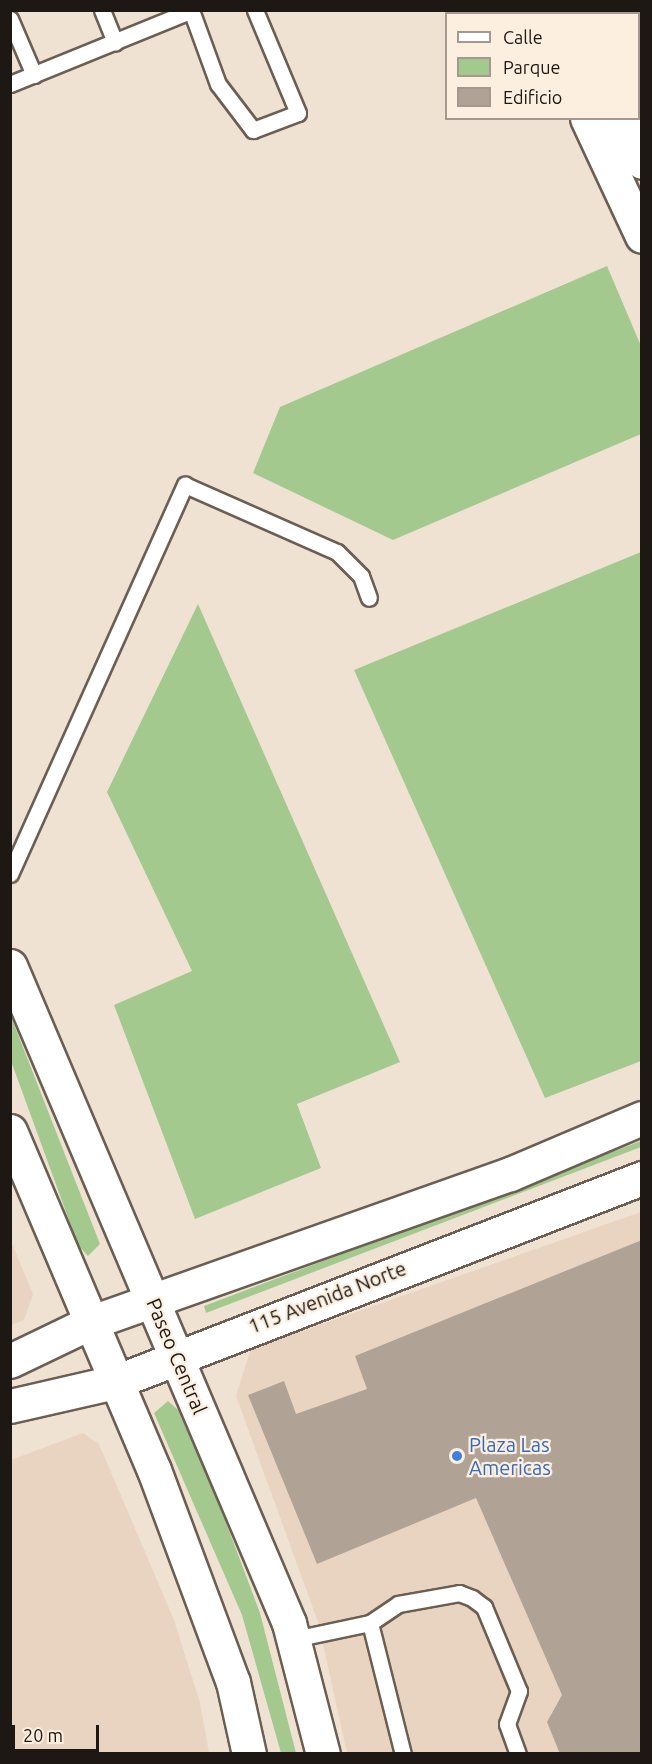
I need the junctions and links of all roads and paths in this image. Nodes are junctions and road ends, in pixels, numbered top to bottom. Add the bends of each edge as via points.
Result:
1 (102, 10) edge
2 (255, 10) edge
3 (192, 11) edge
4 (10, 19) edge
5 (115, 42) junction
6 (34, 75) junction
7 (10, 84) edge
8 (588, 120) edge
9 (623, 120) edge
10 (642, 162) edge
11 (642, 236) edge
12 (369, 598) dead end
13 (10, 874) edge
14 (10, 966) edge
15 (642, 1118) edge
16 (10, 1131) edge
17 (642, 1178) edge
18 (155, 1303) junction
19 (89, 1323) junction
20 (176, 1354) junction
21 (10, 1361) edge
22 (115, 1382) junction
23 (10, 1406) edge
24 (370, 1623) junction
25 (294, 1639) junction
26 (249, 1754) edge
27 (323, 1754) edge
28 (403, 1754) edge
29 (518, 1754) edge

1 - 5 lane
2 - 3 lane via 298,113 254,130 218,84
3 - 5 lane
4 - 6 lane
5 - 6 lane
6 - 7 lane
8 - 11 main road
9 - 10 main road
12 - 13 lane via 361,576 337,552 185,485
14 - 18 main road, Paseo Central
15 - 18 main road via 510,1174
16 - 19 main road
17 - 20 main road, 115 Avenida Norte
18 - 19 main road
18 - 20 main road, Paseo Central
19 - 21 main road
19 - 22 main road
20 - 22 main road, 115 Avenida Norte
20 - 25 main road, Paseo Central
22 - 23 main road, 115 Avenida Norte via 39,1395
22 - 26 main road via 229,1672
24 - 25 lane
24 - 28 lane
24 - 29 lane via 398,1604 459,1593 484,1607 519,1691 507,1724
25 - 27 main road, Paseo Central

